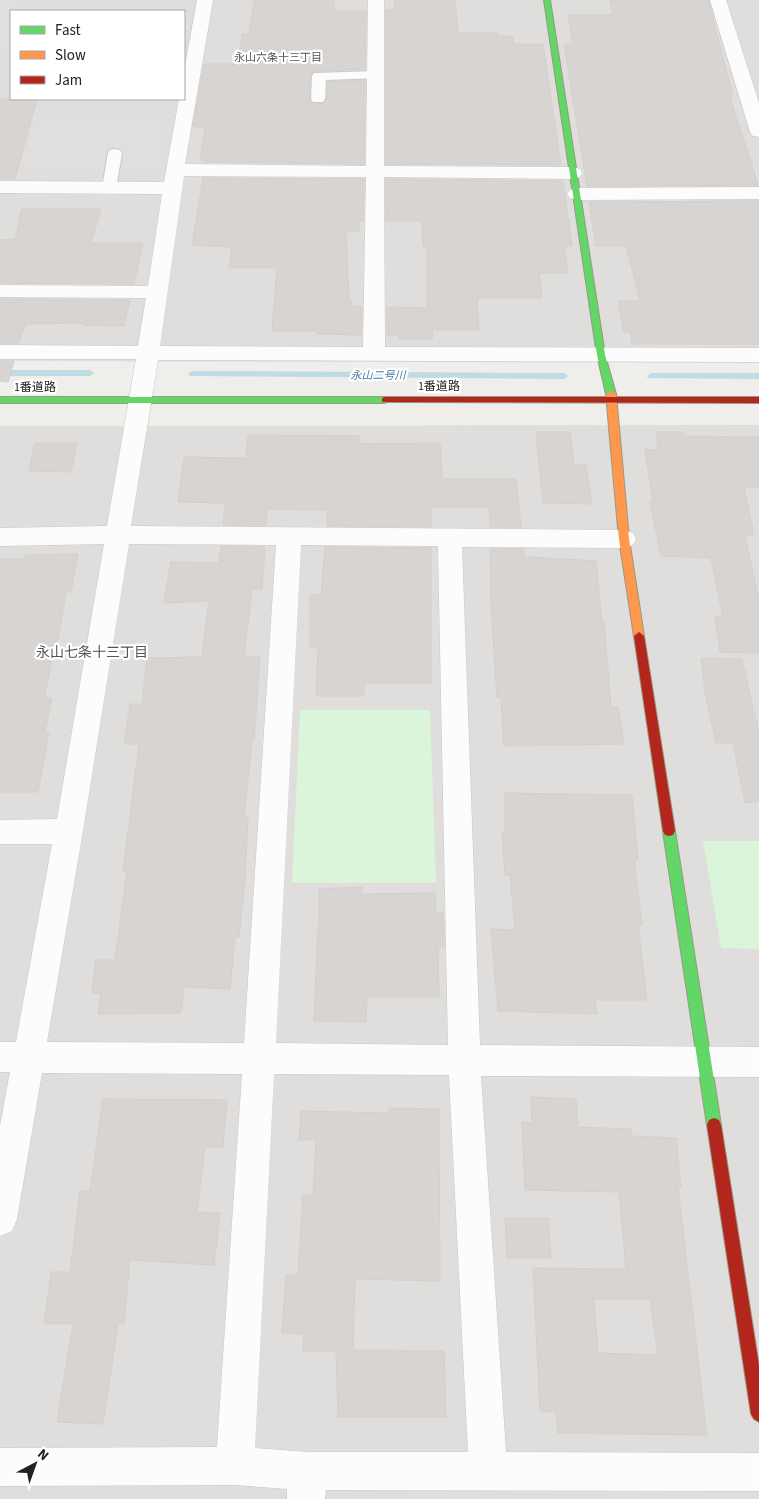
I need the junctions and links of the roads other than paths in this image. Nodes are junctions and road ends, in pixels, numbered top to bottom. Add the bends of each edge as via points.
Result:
1 (205, 0) edge
2 (376, 0) edge
3 (547, 0) edge
4 (718, 0) edge
5 (376, 75) junction
6 (318, 99) dead end
7 (759, 132) edge
8 (115, 153) dead end
9 (376, 172) junction
10 (573, 173) junction
11 (174, 179) junction
12 (0, 187) edge
13 (109, 188) junction
14 (759, 193) edge
15 (576, 194) junction
16 (0, 291) edge
17 (157, 292) junction
18 (0, 352) edge
19 (148, 353) junction
20 (374, 354) junction
21 (601, 355) junction
22 (759, 355) edge
23 (0, 400) edge
24 (612, 400) junction
25 (759, 400) edge
26 (139, 401) junction
27 (116, 536) junction
28 (0, 537) edge
29 (289, 537) junction
30 (450, 538) junction
31 (624, 539) junction
32 (69, 831) junction
33 (0, 832) edge
34 (14, 1057) edge
35 (260, 1059) junction
36 (464, 1060) junction
37 (704, 1061) junction
38 (759, 1062) edge
39 (0, 1218) edge
40 (759, 1414) edge
41 (235, 1466) junction
42 (0, 1467) edge
43 (488, 1471) junction
44 (759, 1472) edge
45 (306, 1485) edge

1 - 11 street
2 - 5 street
3 - 10 street
4 - 7 street
5 - 6 lane via 319,76
5 - 9 street
8 - 13 lane
9 - 10 street
9 - 11 street
9 - 20 street
10 - 15 street
11 - 13 street
11 - 17 street
12 - 13 street
14 - 15 street
15 - 21 street
16 - 17 street
17 - 19 street
18 - 19 street
19 - 20 street
19 - 26 street
20 - 21 street
21 - 22 street
21 - 24 street
23 - 26 street, 1番道路
24 - 25 street, 1番道路
24 - 26 street, 1番道路
24 - 31 street
26 - 27 street
27 - 28 street
27 - 29 street
27 - 32 street
29 - 30 street
29 - 35 street
30 - 31 street
30 - 36 street
31 - 37 street
32 - 33 street
32 - 34 street
34 - 35 street
34 - 39 street
35 - 36 street
35 - 41 street
36 - 37 street
36 - 43 street
37 - 38 street
37 - 40 street
41 - 42 street
41 - 45 street
43 - 44 street
43 - 45 street

